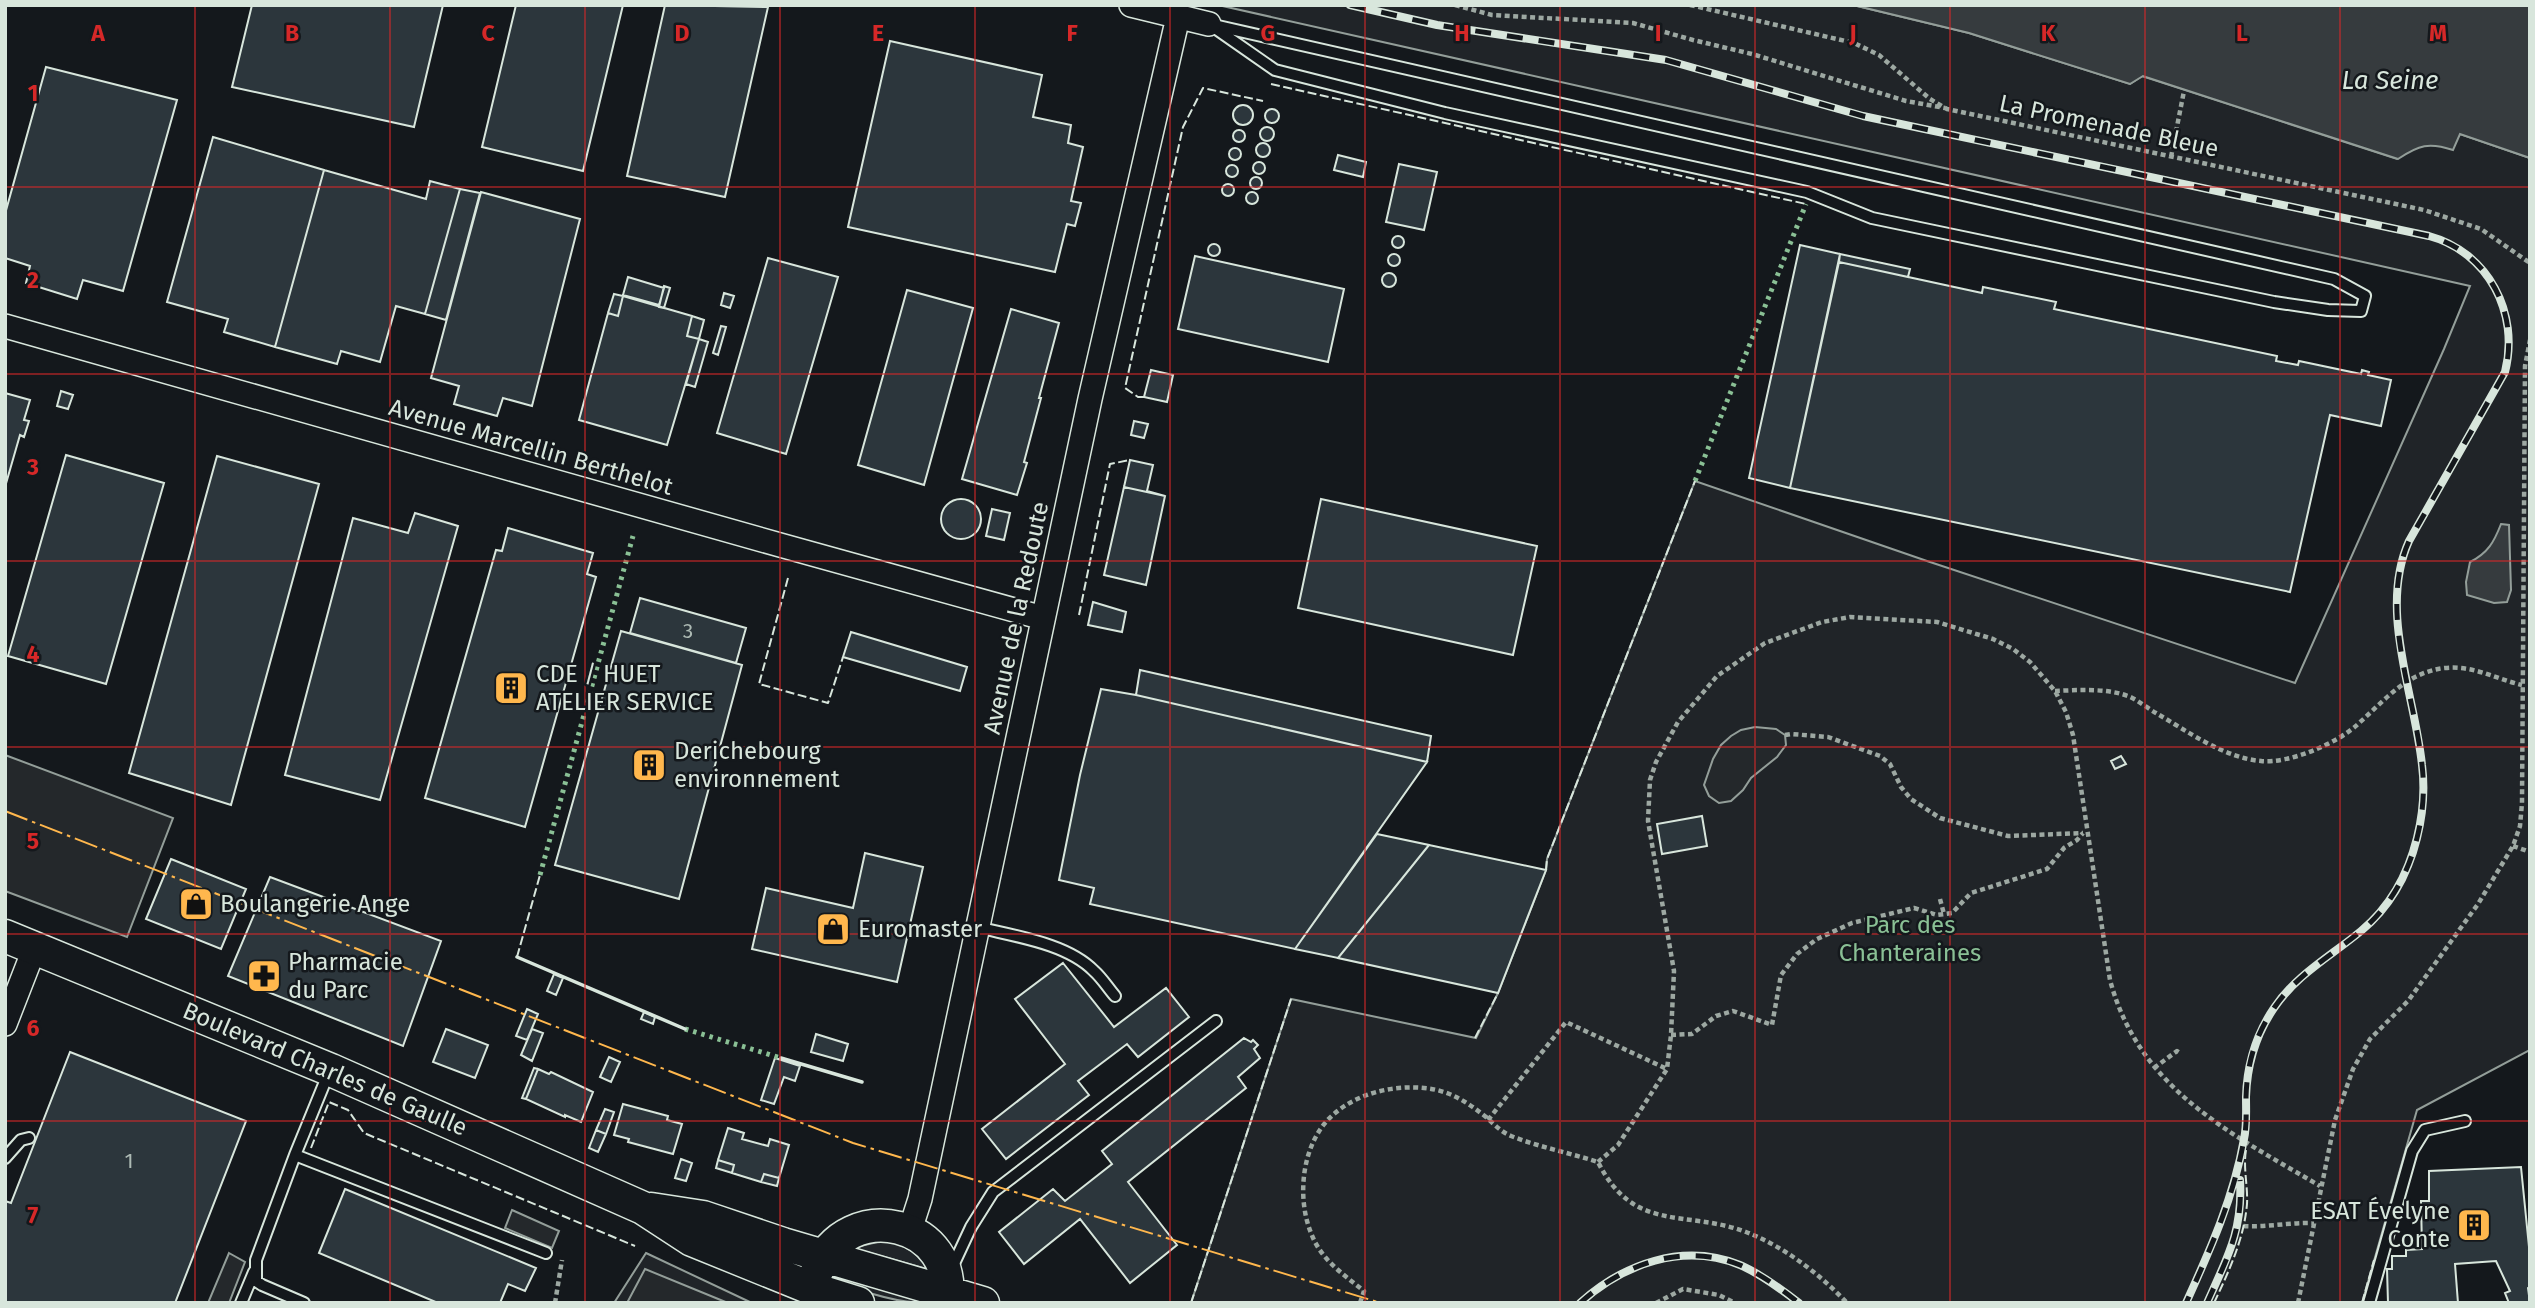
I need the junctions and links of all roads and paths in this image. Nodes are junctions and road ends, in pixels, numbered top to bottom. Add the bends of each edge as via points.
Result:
1 (1131, 5) edge
2 (1455, 5) edge
3 (1690, 5) edge
4 (1178, 17) junction
5 (1209, 24) junction
6 (2184, 91) dead end
7 (1947, 109) junction
8 (2171, 157) junction
9 (2529, 262) edge
10 (2530, 270) edge
11 (5, 326) edge
12 (2530, 340) edge
13 (1044, 618) junction
14 (2522, 685) junction
15 (2055, 691) junction
16 (1785, 735) dead end
17 (2085, 833) junction
18 (2513, 846) junction
19 (2530, 852) edge
20 (1940, 899) dead end
21 (1944, 914) junction
22 (977, 927) junction
23 (5, 936) edge
24 (35, 947) junction
25 (1115, 996) dead end
26 (1216, 1021) dead end
27 (5, 1024) edge
28 (1671, 1035) junction
29 (2180, 1053) dead end
30 (2154, 1068) junction
31 (1667, 1069) junction
32 (331, 1070) junction
33 (1488, 1119) junction
34 (2465, 1121) dead end
35 (29, 1138) dead end
36 (295, 1155) junction
37 (5, 1158) edge
38 (1598, 1162) junction
39 (2320, 1186) junction
40 (643, 1208) junction
41 (2314, 1223) junction
42 (2235, 1225) dead end
43 (910, 1230) junction
44 (546, 1253) joint
45 (823, 1256) junction
46 (254, 1272) junction
47 (947, 1291) edge
48 (814, 1296) edge
49 (297, 1301) edge
50 (241, 1303) edge
51 (555, 1303) edge
52 (858, 1303) edge
53 (983, 1303) edge
54 (1360, 1303) edge
55 (1656, 1303) edge
56 (1735, 1303) edge
57 (1847, 1303) edge
58 (2298, 1303) edge
59 (2369, 1303) edge

1 - 4 street
2 - 7 path via 1492,15 1633,23
3 - 7 path, La Promenade Bleue via 1854,43 1879,55
4 - 5 street
4 - 13 street, Avenue de la Redoute
5 - 5 lane via 2333,279 2365,296 2361,311 2274,302 1872,218 1807,192 1275,71
6 - 8 path
7 - 8 path, La Promenade Bleue
8 - 9 path, La Promenade Bleue via 2449,217 2481,229
9 - 10 path
11 - 13 street, Avenue Marcellin Berthelot
12 - 14 path via 2525,366
13 - 22 street, Avenue de la Redoute
14 - 15 path via 2465,667 2430,671 2406,681 2356,727 2322,746 2262,762 2192,735 2128,696
14 - 18 path via 2522,803
15 - 17 path via 2073,735
15 - 28 path via 2013,649 1967,630 1909,618 1850,617 1822,622 1765,643 1717,676 1678,722 1650,780 1648,821 1674,971
16 - 17 path via 1828,737 1880,756 1911,799 1940,818 2008,836
17 - 21 path via 2064,848 2047,869 1971,893 1952,913
17 - 30 path via 2114,996
18 - 19 path
18 - 39 path via 2478,904 2408,1001 2364,1049 2335,1119
20 - 21 path
21 - 28 path via 1914,908 1852,923 1817,939 1797,954 1781,975 1772,1025 1733,1011 1716,1016 1692,1034
22 - 25 lane via 1043,943 1080,959
22 - 43 street, Avenue de la Redoute
23 - 24 main road, Boulevard Charles de Gaulle
24 - 27 street
24 - 32 main road, Boulevard Charles de Gaulle
26 - 47 lane via 993,1192 971,1227
28 - 31 path
29 - 30 path
30 - 39 path via 2203,1115
31 - 33 path via 1566,1022
31 - 38 path via 1618,1145
32 - 36 lane
32 - 40 main road, Boulevard Charles de Gaulle
33 - 38 path via 1509,1135
33 - 54 path via 1463,1099 1440,1091 1389,1089 1333,1114 1318,1134 1303,1178 1305,1210 1311,1232 1330,1264 1364,1291
34 - 59 lane via 2425,1130 2412,1151
35 - 37 lane via 21,1140
36 - 44 lane
36 - 46 lane
38 - 57 path via 1607,1179 1632,1204 1665,1217 1745,1232 1801,1263
39 - 41 path
40 - 45 main road, Boulevard Charles de Gaulle via 704,1217
40 - 48 main road, Boulevard Charles de Gaulle via 692,1240
41 - 42 path
41 - 58 path
43 - 45 main road via 875,1225 854,1230
43 - 47 main road via 941,1262
44 - 51 path via 562,1260
45 - 47 main road, Boulevard Charles de Gaulle
45 - 48 main road
46 - 49 lane via 262,1286
46 - 50 lane
47 - 53 main road, Boulevard Charles de Gaulle
48 - 52 main road, Boulevard Charles de Gaulle
55 - 56 path via 1683,1289 1720,1295

